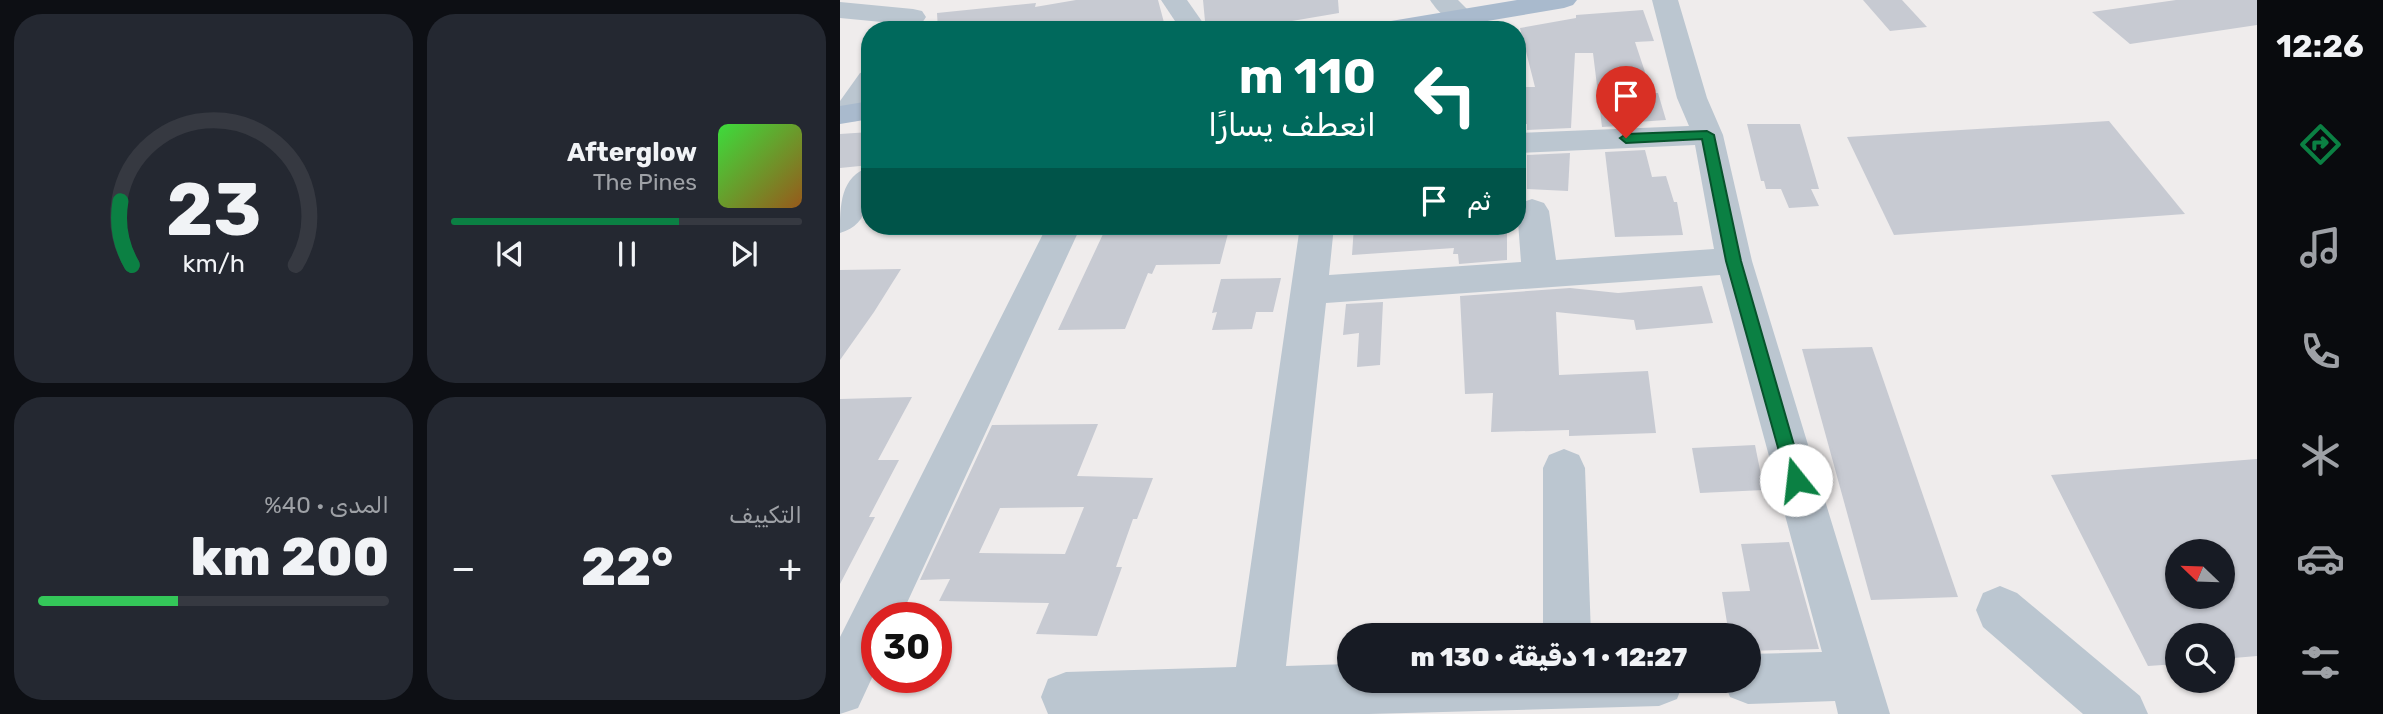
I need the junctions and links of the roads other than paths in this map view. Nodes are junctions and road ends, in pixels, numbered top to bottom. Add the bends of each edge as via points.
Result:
1 (1174, 0) edge
2 (1443, 0) edge
3 (1564, 0) edge
4 (1665, 0) edge
5 (840, 10) edge
6 (915, 16) edge
7 (1463, 18) junction
8 (1189, 21) edge
9 (1444, 21) edge
10 (861, 96) edge
11 (852, 113) edge
12 (1707, 135) junction
13 (1526, 143) edge
14 (861, 191) edge
15 (1532, 211) dead end
16 (840, 221) edge
17 (1060, 235) edge
18 (1316, 235) edge
19 (1734, 261) junction
20 (1540, 272) junction
21 (1309, 290) junction
22 (1564, 467) dead end
23 (2000, 610) dead end
24 (1567, 623) edge
25 (1761, 681) edge
26 (1337, 685) edge
27 (840, 690) edge
28 (1258, 691) junction
29 (1859, 695) edge
30 (1066, 698) dead end
31 (2122, 714) edge

1 - 8 street
2 - 7 street
3 - 7 main road
4 - 12 street
5 - 6 street
7 - 9 main road
10 - 11 street
12 - 13 street
12 - 19 street
14 - 16 street
15 - 20 street
17 - 27 street
18 - 21 street
19 - 20 street
19 - 29 street
20 - 21 street
21 - 28 street
22 - 24 street
23 - 31 street
25 - 29 street
26 - 28 street
28 - 30 street

